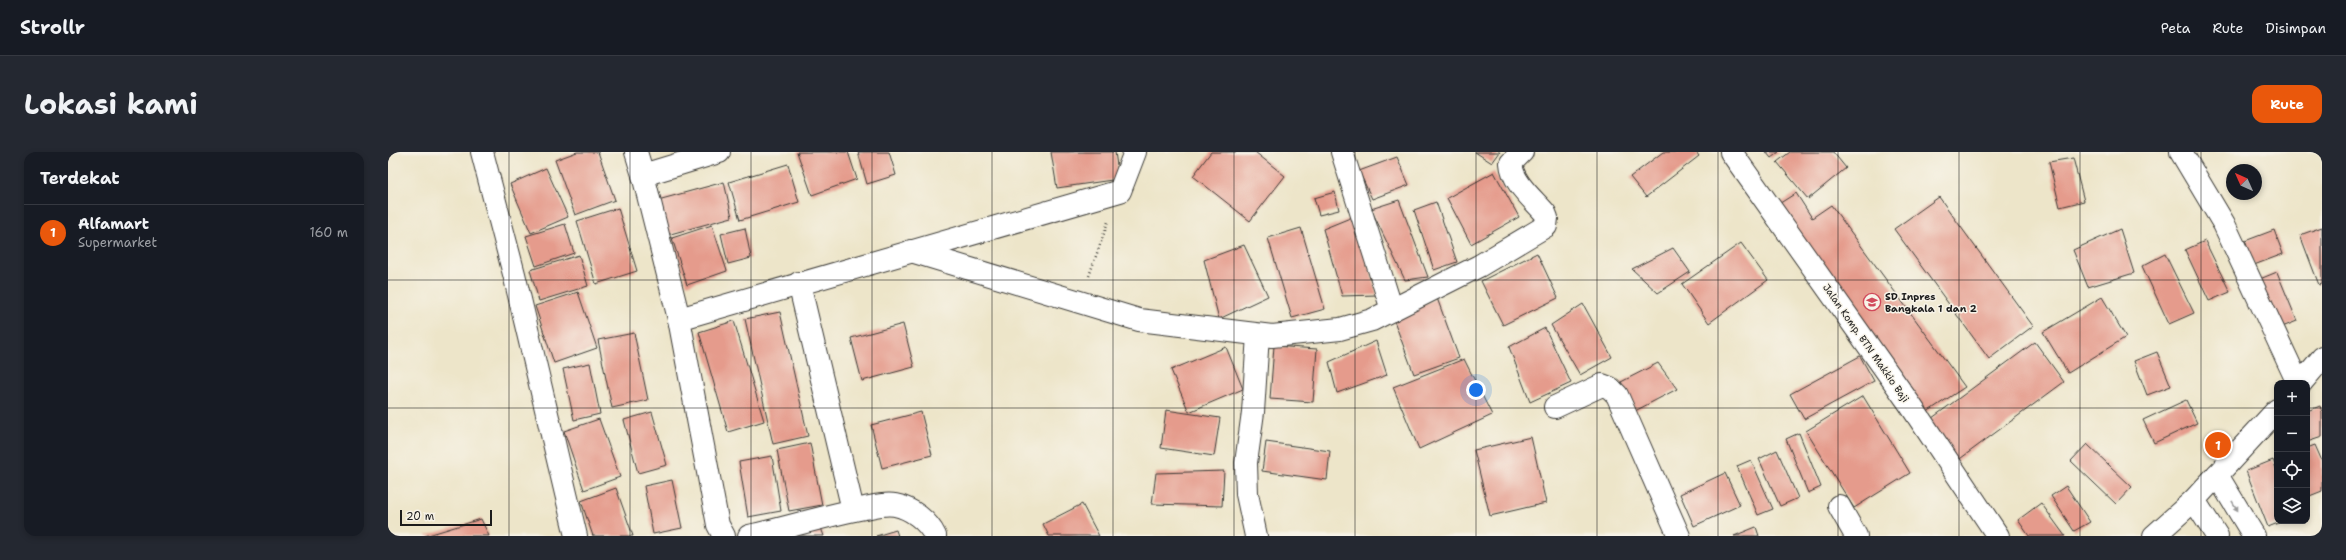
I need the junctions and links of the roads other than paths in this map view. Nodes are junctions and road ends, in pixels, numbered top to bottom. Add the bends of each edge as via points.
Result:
1 (482, 152) edge
2 (636, 152) edge
3 (719, 152) edge
4 (1135, 152) edge
5 (1342, 152) edge
6 (1522, 152) edge
7 (1731, 152) edge
8 (2181, 152) edge
9 (643, 175) junction
10 (911, 251) junction
11 (799, 283) junction
12 (1392, 310) junction
13 (679, 320) junction
14 (1258, 335) junction
15 (2322, 358) edge
16 (2299, 380) edge
17 (2303, 380) edge
18 (1555, 406) dead end
19 (2274, 413) edge
20 (2217, 475) junction
21 (2194, 500) junction
22 (1839, 506) dead end
23 (853, 510) junction
24 (576, 536) edge
25 (724, 536) edge
26 (749, 536) edge
27 (934, 536) edge
28 (1256, 536) edge
29 (1679, 536) edge
30 (1856, 536) edge
31 (1998, 536) edge
32 (2154, 536) edge
33 (2217, 536) edge
34 (2254, 536) edge

1 - 24 street via 514,274
2 - 9 street
3 - 9 street
4 - 10 street via 1120,191
5 - 12 street
6 - 12 street via 1511,163 1511,170 1545,213 1546,226 1479,266
7 - 31 street, Jalan Komp. BTN Makkio Baji via 1909,403
8 - 16 street via 2224,224
9 - 13 street
10 - 11 street
10 - 14 street via 1139,320
11 - 13 street
11 - 23 street
12 - 14 street via 1372,320 1340,329 1272,336
13 - 25 street via 718,524
14 - 28 street via 1253,412 1246,463 1247,494
15 - 17 street
18 - 29 street via 1602,385 1617,395
19 - 20 street
20 - 21 street
20 -> 34 street
21 - 32 street
21 - 33 street
22 - 30 street
23 - 26 street
23 - 27 street via 896,505 921,518 931,528

